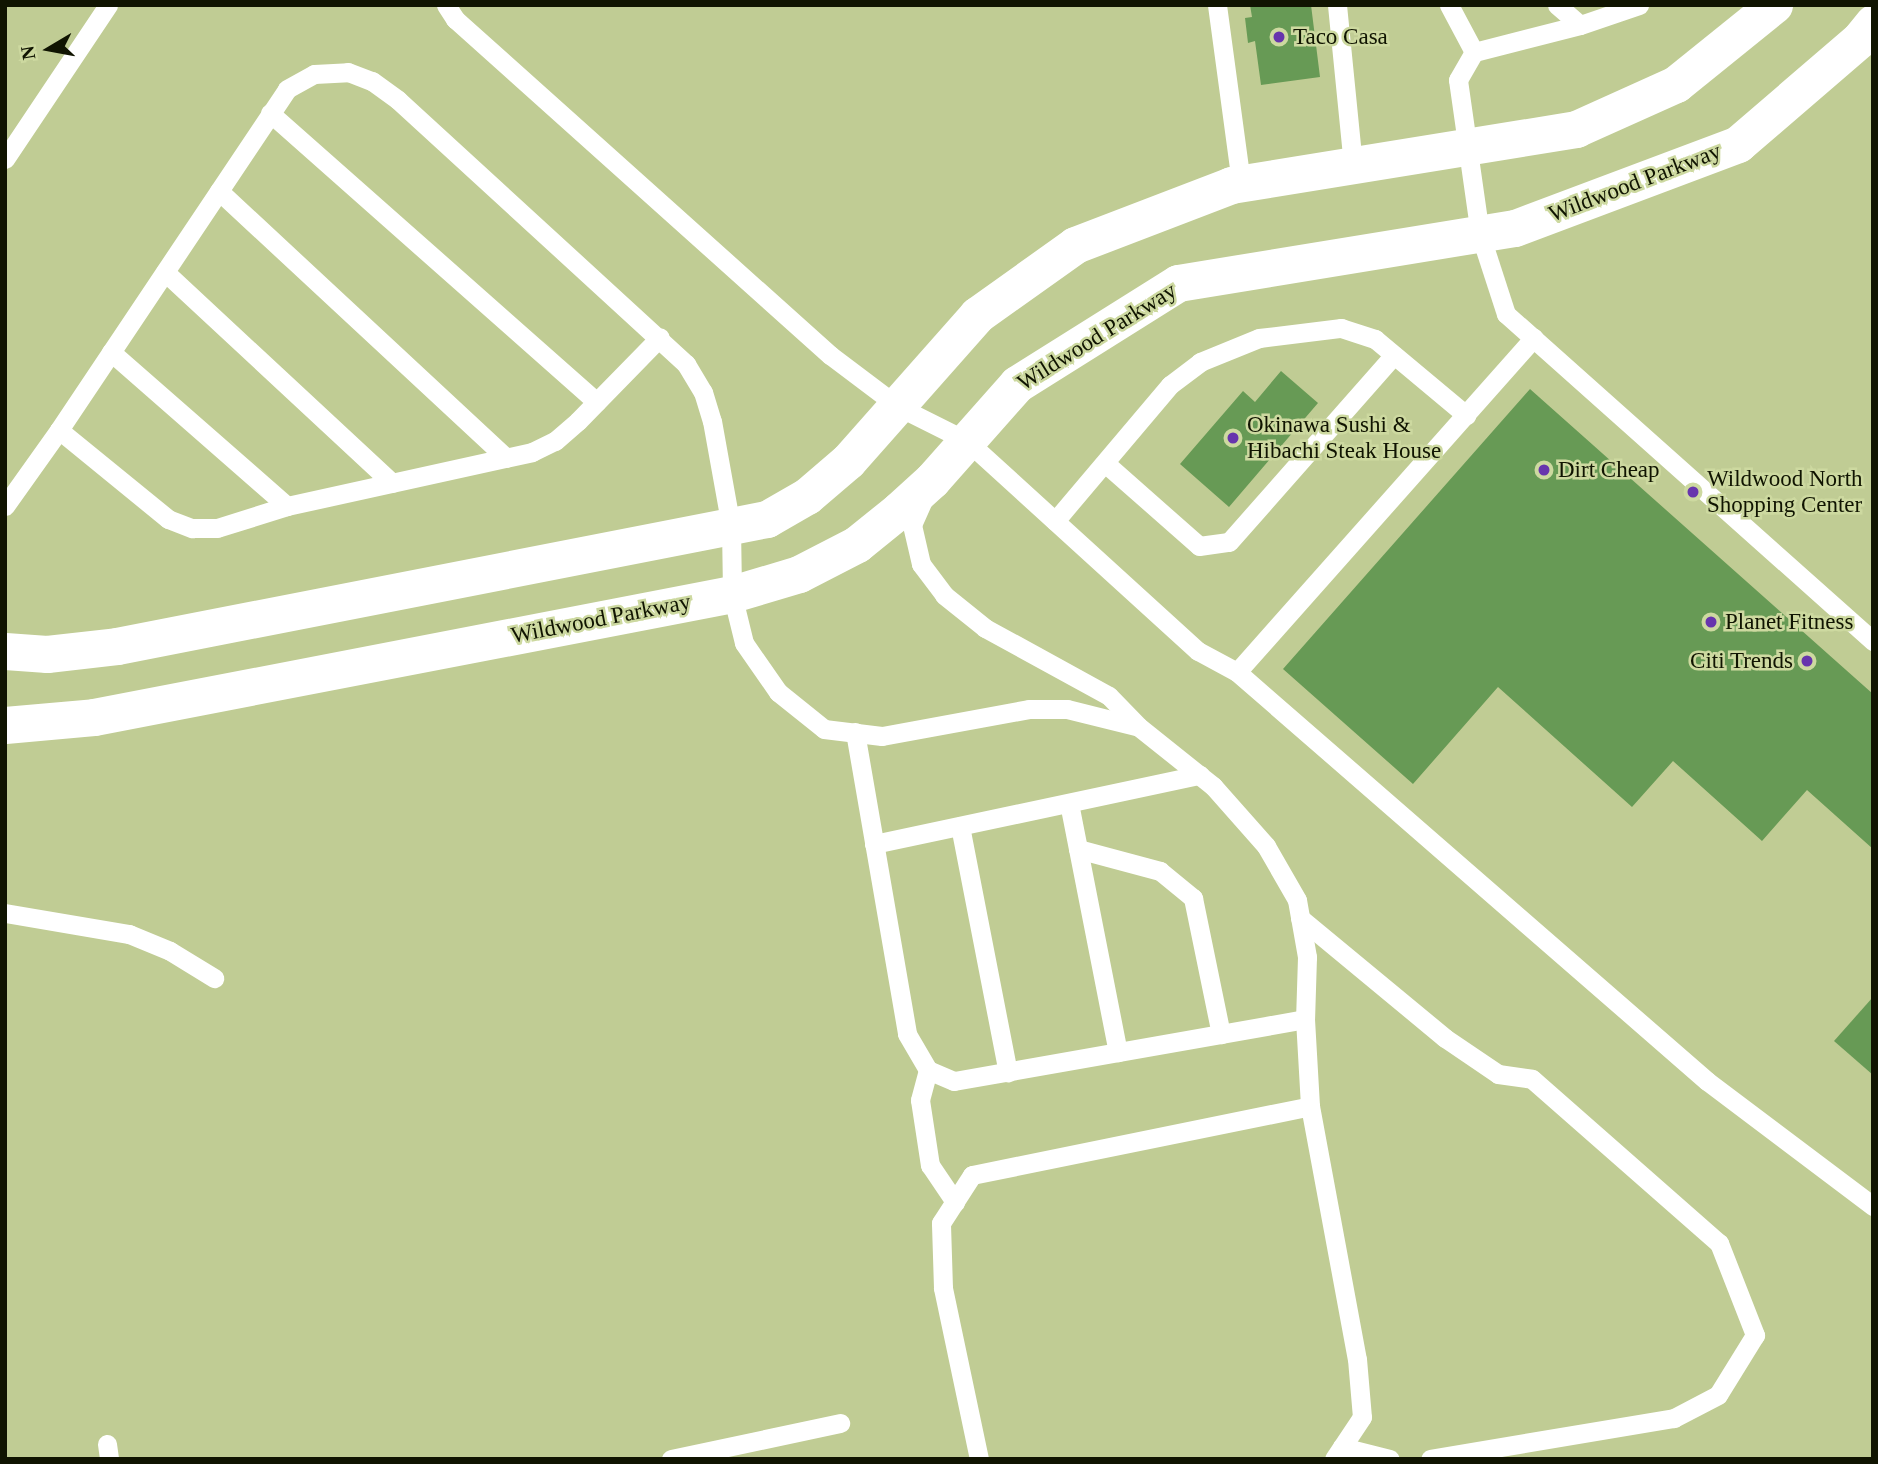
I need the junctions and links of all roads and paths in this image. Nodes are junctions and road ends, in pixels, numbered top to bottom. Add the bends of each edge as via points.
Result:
1 (108, 5) edge
2 (446, 5) edge
3 (1217, 5) edge
4 (1337, 5) edge
5 (1449, 5) edge
6 (1557, 5) edge
7 (1639, 5) edge
8 (1774, 5) edge
9 (1873, 23) edge
10 (1580, 25) junction
11 (1474, 52) junction
12 (270, 113) junction
13 (1466, 146) junction
14 (5, 159) edge
15 (1353, 165) junction
16 (1241, 183) junction
17 (219, 191) junction
18 (1480, 234) junction
19 (165, 272) junction
20 (660, 337) junction
21 (1534, 338) junction
22 (111, 352) junction
23 (1394, 355) junction
24 (597, 402) junction
25 (899, 407) junction
26 (1466, 415) junction
27 (60, 430) junction
28 (967, 441) junction
29 (506, 457) junction
30 (1104, 463) junction
31 (932, 480) junction
32 (392, 483) junction
33 (5, 506) edge
34 (287, 506) junction
35 (1055, 521) junction
36 (731, 527) junction
37 (732, 594) junction
38 (1873, 640) edge
39 (5, 651) edge
40 (1237, 672) junction
41 (5, 725) edge
42 (1139, 727) junction
43 (855, 732) junction
44 (1200, 775) junction
45 (1069, 803) junction
46 (960, 825) junction
47 (874, 844) junction
48 (1078, 849) junction
49 (5, 913) edge
50 (1300, 918) junction
51 (214, 978) dead end
52 (1304, 1019) junction
53 (1221, 1034) junction
54 (1118, 1052) junction
55 (928, 1070) junction
56 (1008, 1072) junction
57 (1310, 1106) junction
58 (955, 1202) junction
59 (1873, 1206) edge
60 (840, 1423) dead end
61 (1338, 1453) edge
62 (671, 1459) edge
63 (979, 1459) edge
64 (1390, 1459) edge
65 (1430, 1459) edge

1 - 14 lane
2 - 25 lane via 455,19 830,355
3 - 16 lane
4 - 15 lane
5 - 11 lane
6 - 10 lane
7 - 10 lane
8 - 13 street via 1676,84 1576,128
9 - 18 street, Wildwood Parkway via 1738,144 1515,228
10 - 11 lane
11 - 13 lane via 1458,80
12 - 17 lane
12 - 20 lane via 286,89 314,74 348,72 372,81
12 - 24 lane
13 - 15 street
13 - 18 lane
15 - 16 street
16 - 25 street via 1074,245 976,315
17 - 19 lane
17 - 29 lane
18 - 21 lane via 1506,314
18 - 28 street, Wildwood Parkway via 1178,283 1017,384
19 - 22 lane
19 - 32 lane
20 - 24 lane
20 - 36 lane via 704,392
21 - 26 lane
21 - 38 lane
22 - 27 lane
22 - 34 lane
23 - 26 lane
23 - 30 lane via 1375,339 1341,328 1259,338 1200,362 1170,385
23 - 30 lane via 1229,542 1199,546
24 - 29 lane via 555,440 532,452
25 - 28 lane
25 - 36 street via 807,496 766,519
26 - 40 lane
27 - 33 lane
27 - 34 lane via 168,519 192,528 217,528
28 - 31 street, Wildwood Parkway
28 - 35 lane
29 - 32 lane
30 - 35 lane
31 - 37 street, Wildwood Parkway via 857,544 799,574
31 - 42 lane via 912,526 921,564 944,595 985,628 1109,696
32 - 34 lane
35 - 40 lane via 1198,651
36 - 37 lane
36 - 39 street via 117,646 47,654
37 - 41 street, Wildwood Parkway via 94,717
37 - 43 lane via 744,643 778,692 824,729
40 - 59 lane via 1707,1081
42 - 43 lane via 1067,709 1029,709 882,736
42 - 44 lane
43 - 47 lane
44 - 45 lane
44 - 50 lane via 1266,846 1297,901
45 - 46 lane
45 - 48 lane
46 - 47 lane
46 - 56 lane
47 - 55 lane via 907,1034
48 - 53 lane via 1160,871 1194,898
48 - 54 lane
49 - 51 lane via 129,934 170,951
50 - 52 lane via 1307,957
50 - 65 lane via 1445,1038 1498,1074 1532,1079 1719,1243 1755,1335 1718,1395 1674,1418
52 - 53 lane
52 - 57 lane
53 - 54 lane
54 - 56 lane
55 - 56 lane via 954,1081
55 - 58 lane via 920,1100 930,1165
57 - 58 lane via 972,1175
57 - 61 lane via 1358,1368 1362,1417
58 - 63 lane via 941,1223 943,1288
60 - 62 lane
61 - 64 lane

